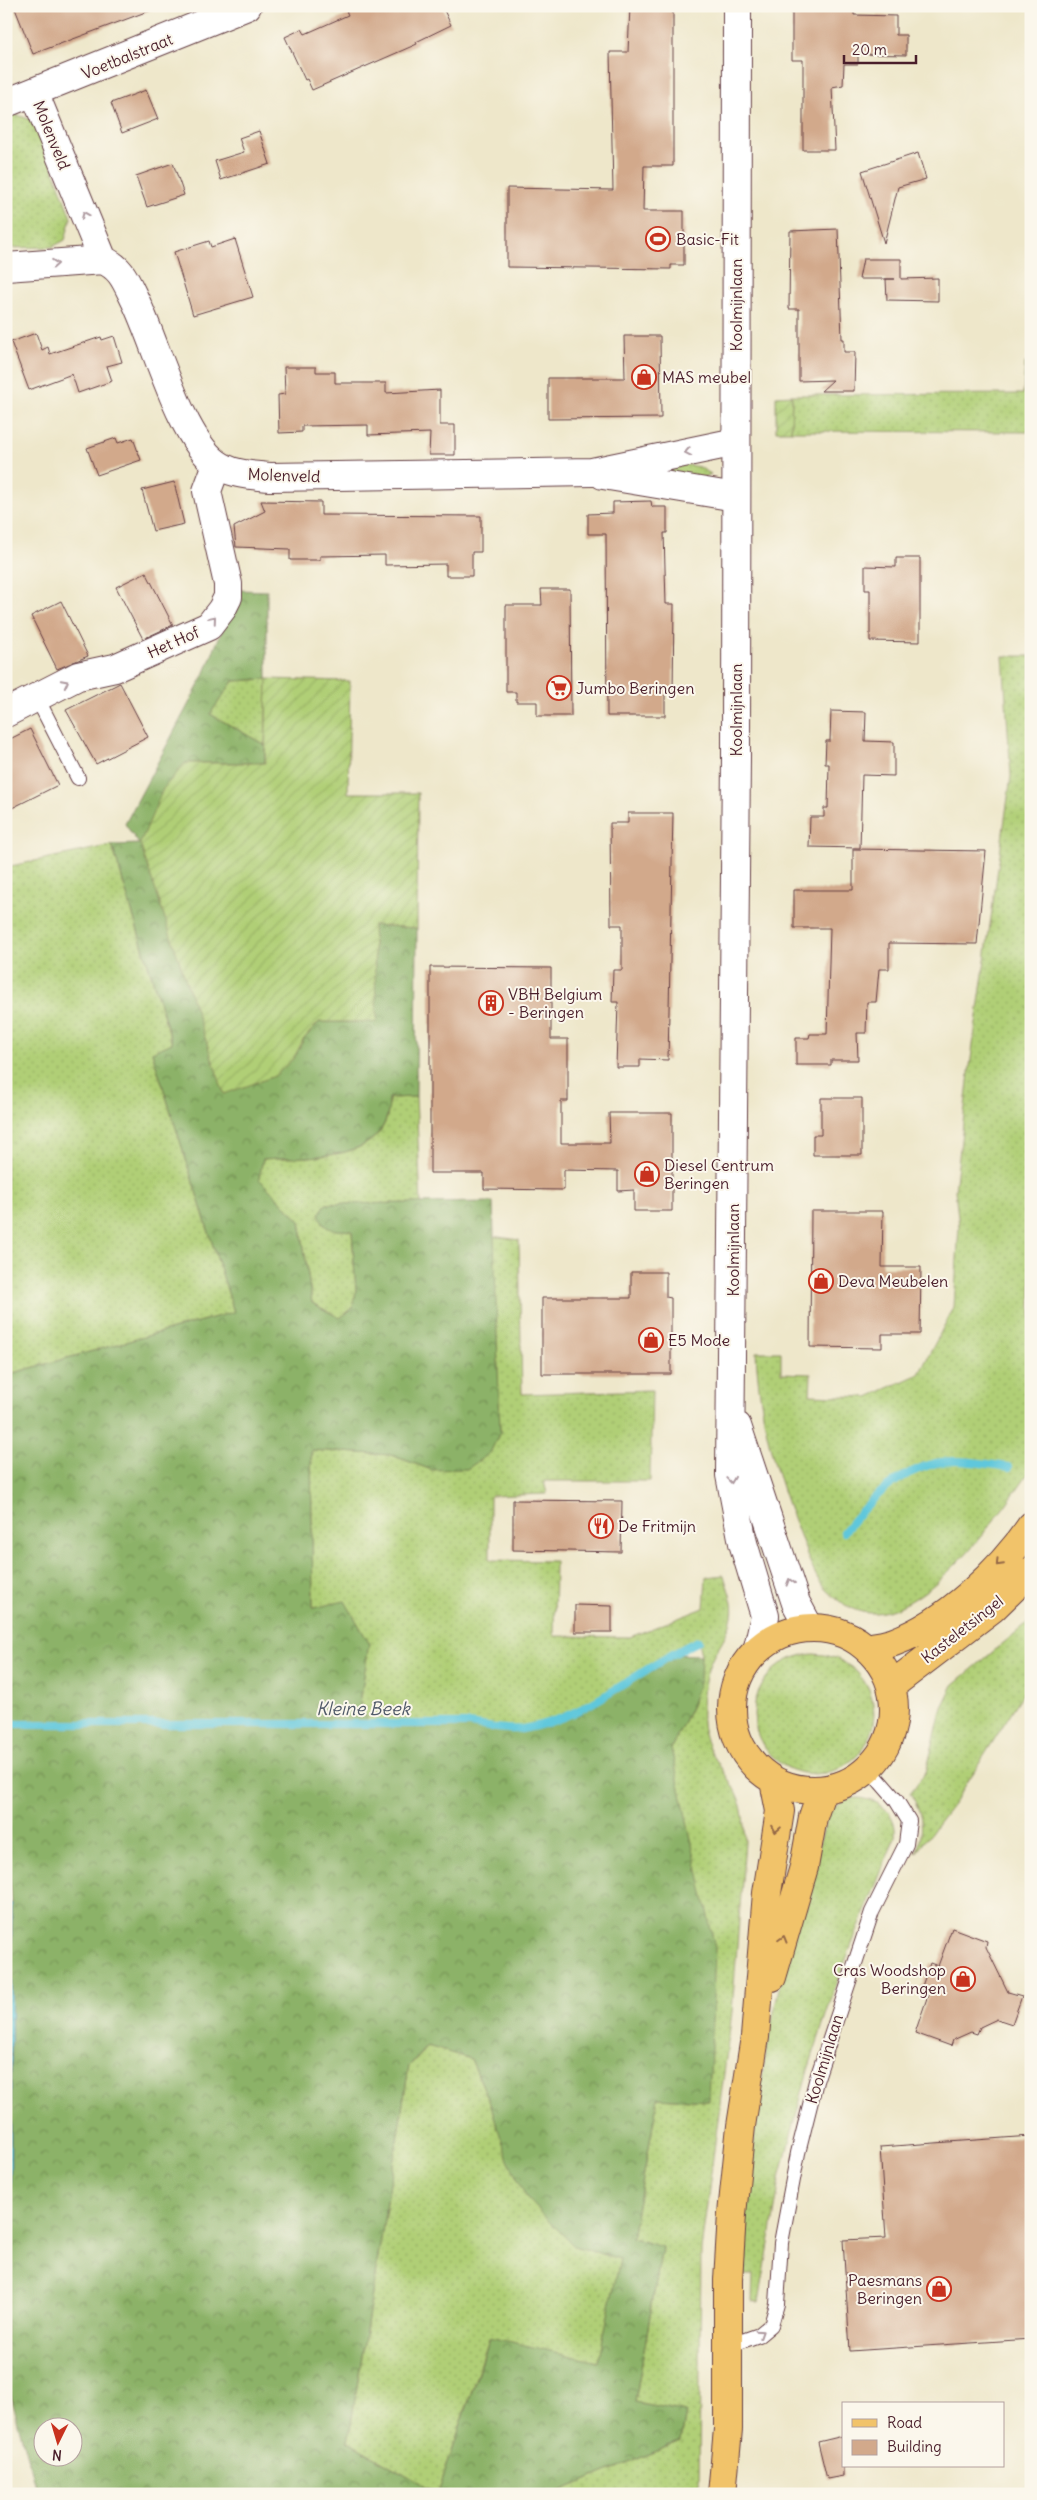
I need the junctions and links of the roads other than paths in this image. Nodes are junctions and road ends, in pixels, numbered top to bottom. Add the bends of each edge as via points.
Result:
1 (247, 6) edge
2 (737, 6) edge
3 (34, 92) junction
4 (6, 103) edge
5 (103, 260) junction
6 (6, 267) edge
7 (736, 442) junction
8 (217, 464) junction
9 (592, 472) junction
10 (736, 497) junction
11 (37, 698) junction
12 (6, 713) edge
13 (78, 778) dead end
14 (732, 1414) junction
15 (1031, 1526) edge
16 (1031, 1571) edge
17 (809, 1627) junction
18 (758, 1647) junction
19 (868, 1648) junction
20 (892, 1685) junction
21 (869, 1769) junction
22 (774, 1781) junction
23 (822, 1790) junction
24 (755, 2036) junction
25 (728, 2346) junction
26 (728, 2429) junction
27 (722, 2494) edge
28 (737, 2494) edge

1 - 3 street, Voetbalstraat
2 - 7 street, Koolmijnlaan
3 - 4 street, Voetbalstraat
5 -> 3 street, Molenveld
6 -> 5 street
5 - 8 street, Molenveld via 116,265 122,272 191,434 204,453
7 -> 9 street
7 - 10 street, Koolmijnlaan
8 - 9 street, Molenveld via 246,475 270,477
11 -> 8 street, Het Hof via 78,676 114,668 209,626 228,597 228,584 207,491
9 - 10 street
10 - 14 street, Koolmijnlaan
11 - 12 street, Het Hof
11 - 13 lane
17 -> 14 street, Koolmijnlaan via 796,1603
14 -> 18 street, Koolmijnlaan via 730,1475 743,1543 765,1616
15 -> 19 main road, Kasteletsingel via 965,1597 926,1626 894,1642
16 - 20 main road, Kasteletsingel via 994,1608
17 - 18 main road via 782,1633
17 - 19 main road via 840,1632
18 - 22 main road via 742,1668 732,1692 731,1718 738,1744 753,1765
19 - 20 main road
20 - 21 main road via 895,1716 887,1745
21 - 23 main road via 847,1784
25 -> 21 lane, Koolmijnlaan via 760,2335 770,2325 776,2304 781,2244 798,2153 816,2081 872,1912 906,1844 909,1821
22 - 23 main road via 797,1789
22 -> 24 main road via 780,1811 767,1893
24 -> 23 main road via 804,1867 813,1817
24 - 25 main road via 732,2214
25 - 26 main road
26 - 27 main road
26 - 28 main road

